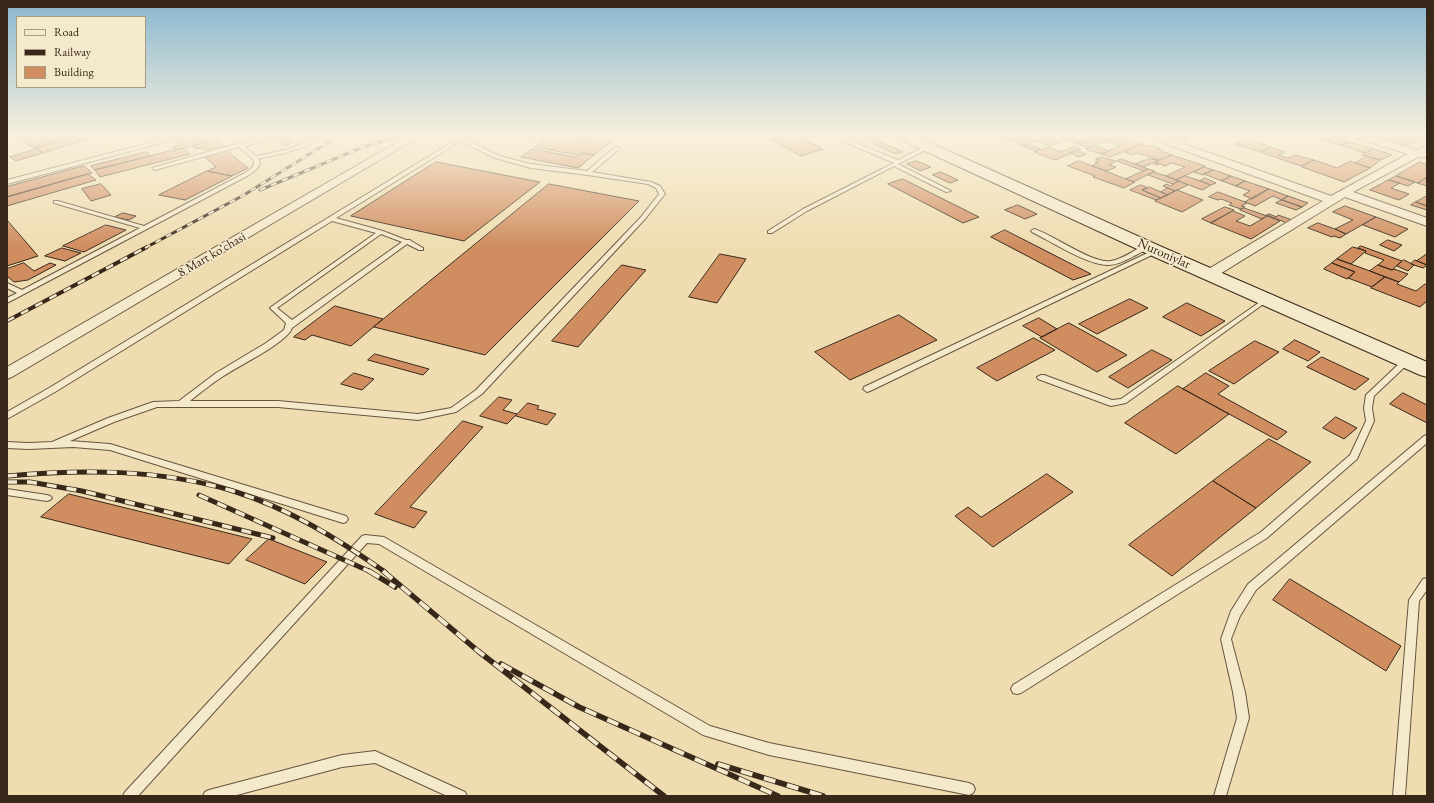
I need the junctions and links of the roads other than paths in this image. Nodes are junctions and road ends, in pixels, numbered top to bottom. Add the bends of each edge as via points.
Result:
1 (43, 172) edge
2 (249, 172) edge
3 (353, 172) edge
4 (405, 172) edge
5 (584, 172) edge
6 (877, 172) edge
7 (913, 172) edge
8 (986, 172) edge
9 (1255, 172) edge
10 (1384, 172) edge
11 (588, 173) joint
12 (7, 182) edge
13 (948, 191) dead end
14 (1344, 192) junction
15 (1332, 200) junction
16 (56, 202) dead end
17 (331, 219) junction
18 (1427, 222) edge
19 (146, 228) junction
20 (1034, 231) dead end
21 (382, 232) junction
22 (770, 232) dead end
23 (408, 241) junction
24 (1152, 248) junction
25 (421, 249) dead end
26 (1210, 274) junction
27 (7, 285) edge
28 (22, 293) junction
29 (1267, 300) junction
30 (7, 301) edge
31 (288, 328) junction
32 (1407, 361) junction
33 (1427, 370) edge
34 (7, 374) edge
35 (1041, 377) dead end
36 (867, 389) dead end
37 (181, 404) junction
38 (7, 416) edge
39 (1427, 438) edge
40 (7, 445) edge
41 (54, 445) junction
42 (7, 492) edge
43 (47, 498) dead end
44 (343, 519) dead end
45 (1427, 582) edge
46 (1017, 689) dead end
47 (969, 789) dead end
48 (1220, 795) edge
49 (129, 796) edge
50 (209, 796) edge
51 (460, 796) edge
52 (1399, 796) edge

1 - 12 lane
2 - 19 lane
3 - 34 street, 8 Mart koʻchasi
4 - 17 lane
5 - 11 lane
6 - 22 lane via 805,210
7 - 13 lane
8 - 24 main road, Nuroniylar
9 - 15 street
10 - 14 street
11 - 37 lane via 649,183 658,187 662,194 643,218 479,392 453,410 418,417 278,404
14 - 15 street
14 - 18 street
15 - 26 street
16 - 19 lane
17 - 21 lane
17 - 38 lane
19 - 28 lane
20 - 24 lane via 1096,260 1109,263
21 - 23 lane
21 - 31 lane via 273,308 290,322
23 - 25 lane
23 - 31 lane
24 - 26 main road, Nuroniylar
24 - 36 lane
26 - 29 main road, Nuroniylar
27 - 28 lane
28 - 30 lane
29 - 32 main road, Nuroniylar
29 - 35 lane via 1122,401 1111,403
31 - 37 lane via 269,345 218,375
32 - 33 main road, Nuroniylar
32 - 46 lane via 1370,395 1370,421 1354,457 1264,535
37 - 41 lane via 156,404
39 - 48 lane via 1252,587 1235,614 1226,639 1243,718
40 - 41 lane
41 - 44 lane via 110,447
42 - 43 lane
45 - 52 lane via 1414,600
47 - 49 lane via 769,749 707,730 381,540 365,539
50 - 51 lane via 342,761 375,757

